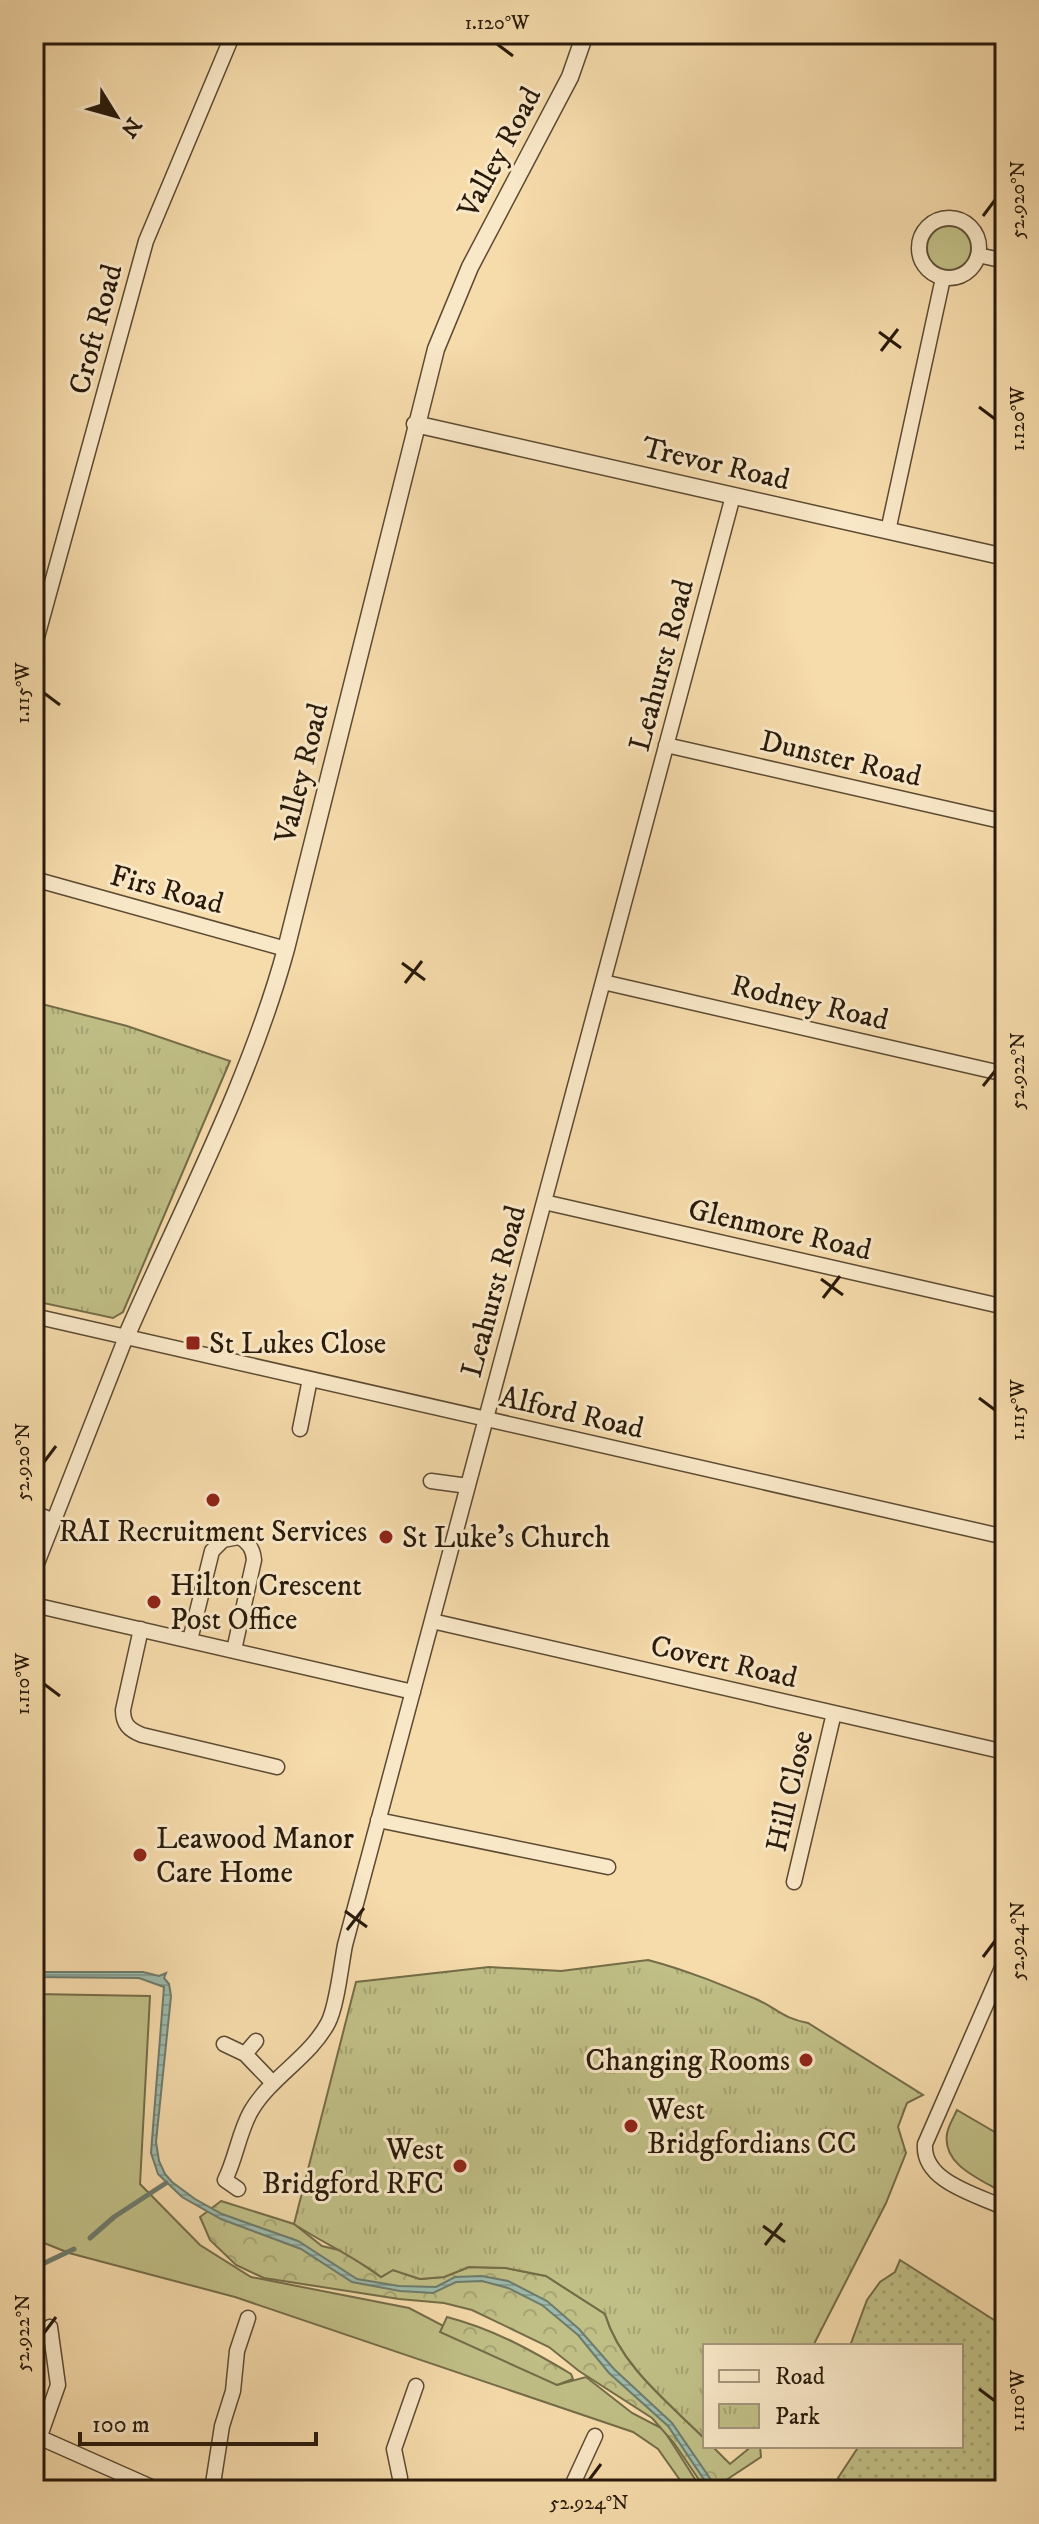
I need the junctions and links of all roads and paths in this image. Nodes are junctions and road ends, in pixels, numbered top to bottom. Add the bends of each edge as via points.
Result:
1 (233, 34) edge
2 (585, 34) edge
3 (978, 255) junction
4 (1005, 261) edge
5 (943, 278) junction
6 (415, 424) junction
7 (733, 496) junction
8 (888, 531) junction
9 (1005, 557) edge
10 (34, 648) edge
11 (666, 745) junction
12 (1005, 822) edge
13 (34, 879) edge
14 (286, 949) junction
15 (603, 982) junction
16 (1005, 1074) edge
17 (544, 1202) junction
18 (1005, 1307) edge
19 (34, 1316) edge
20 (126, 1337) junction
21 (310, 1379) junction
22 (486, 1419) junction
23 (300, 1429) dead end
24 (431, 1481) dead end
25 (468, 1486) junction
26 (34, 1513) edge
27 (54, 1521) junction
28 (1005, 1537) edge
29 (34, 1571) edge
30 (34, 1605) edge
31 (432, 1621) junction
32 (141, 1629) junction
33 (190, 1640) junction
34 (234, 1650) junction
35 (413, 1692) junction
36 (834, 1713) junction
37 (1005, 1752) edge
38 (277, 1767) dead end
39 (378, 1820) junction
40 (608, 1867) dead end
41 (794, 1882) dead end
42 (1005, 1961) edge
43 (256, 2041) dead end
44 (224, 2044) dead end
45 (245, 2054) junction
46 (272, 2082) junction
47 (238, 2189) dead end
48 (1005, 2208) edge
49 (248, 2318) dead end
50 (50, 2327) dead end
51 (416, 2386) dead end
52 (37, 2435) edge
53 (595, 2436) dead end
54 (148, 2488) edge
55 (212, 2490) edge
56 (399, 2490) edge
57 (570, 2490) edge

1 - 10 street, Croft Road via 146,241
2 - 6 street, Valley Road via 570,77 470,267 436,349
3 - 4 street
3 - 5 street via 962,276
3 - 5 street via 976,236 964,222 946,218 928,226 919,242 921,261
5 - 8 street
6 - 7 street, Trevor Road
6 - 14 street, Valley Road
7 - 8 street, Trevor Road
7 - 11 street, Leahurst Road
8 - 9 street, Trevor Road
11 - 12 street, Dunster Road
11 - 15 street, Leahurst Road
13 - 14 street, Firs Road
14 - 20 street, Valley Road via 249,1064
15 - 16 street, Rodney Road
15 - 17 street, Leahurst Road
17 - 18 street, Glenmore Road
17 - 22 street, Leahurst Road
19 - 20 street, Alford Road
20 - 21 street, Alford Road
20 - 27 street, Valley Road
21 - 22 street, Alford Road
21 - 23 street
22 - 25 street, Leahurst Road
22 - 28 street, Alford Road
24 - 25 street
25 - 31 street, Leahurst Road
26 - 27 street
27 - 29 street, Valley Road
30 - 32 street
31 - 35 street, Leahurst Road
31 - 36 street, Covert Road
32 - 33 street
32 - 38 street via 123,1710 129,1729
33 - 34 street
33 - 34 street via 212,1551 223,1540 239,1537 249,1544 254,1560
34 - 35 street
35 - 39 street, Leahurst Road
36 - 37 street, Covert Road
36 - 41 street, Hill Close
39 - 40 street
39 - 46 street, Leahurst Road via 329,2022
42 - 48 street via 924,2154 946,2181
43 - 45 street
44 - 45 street
45 - 46 street
46 - 47 street, Leahurst Road via 250,2112 225,2180
49 - 55 street via 237,2351
50 - 52 street via 58,2385
51 - 56 street via 394,2449
52 - 54 street
53 - 57 street

